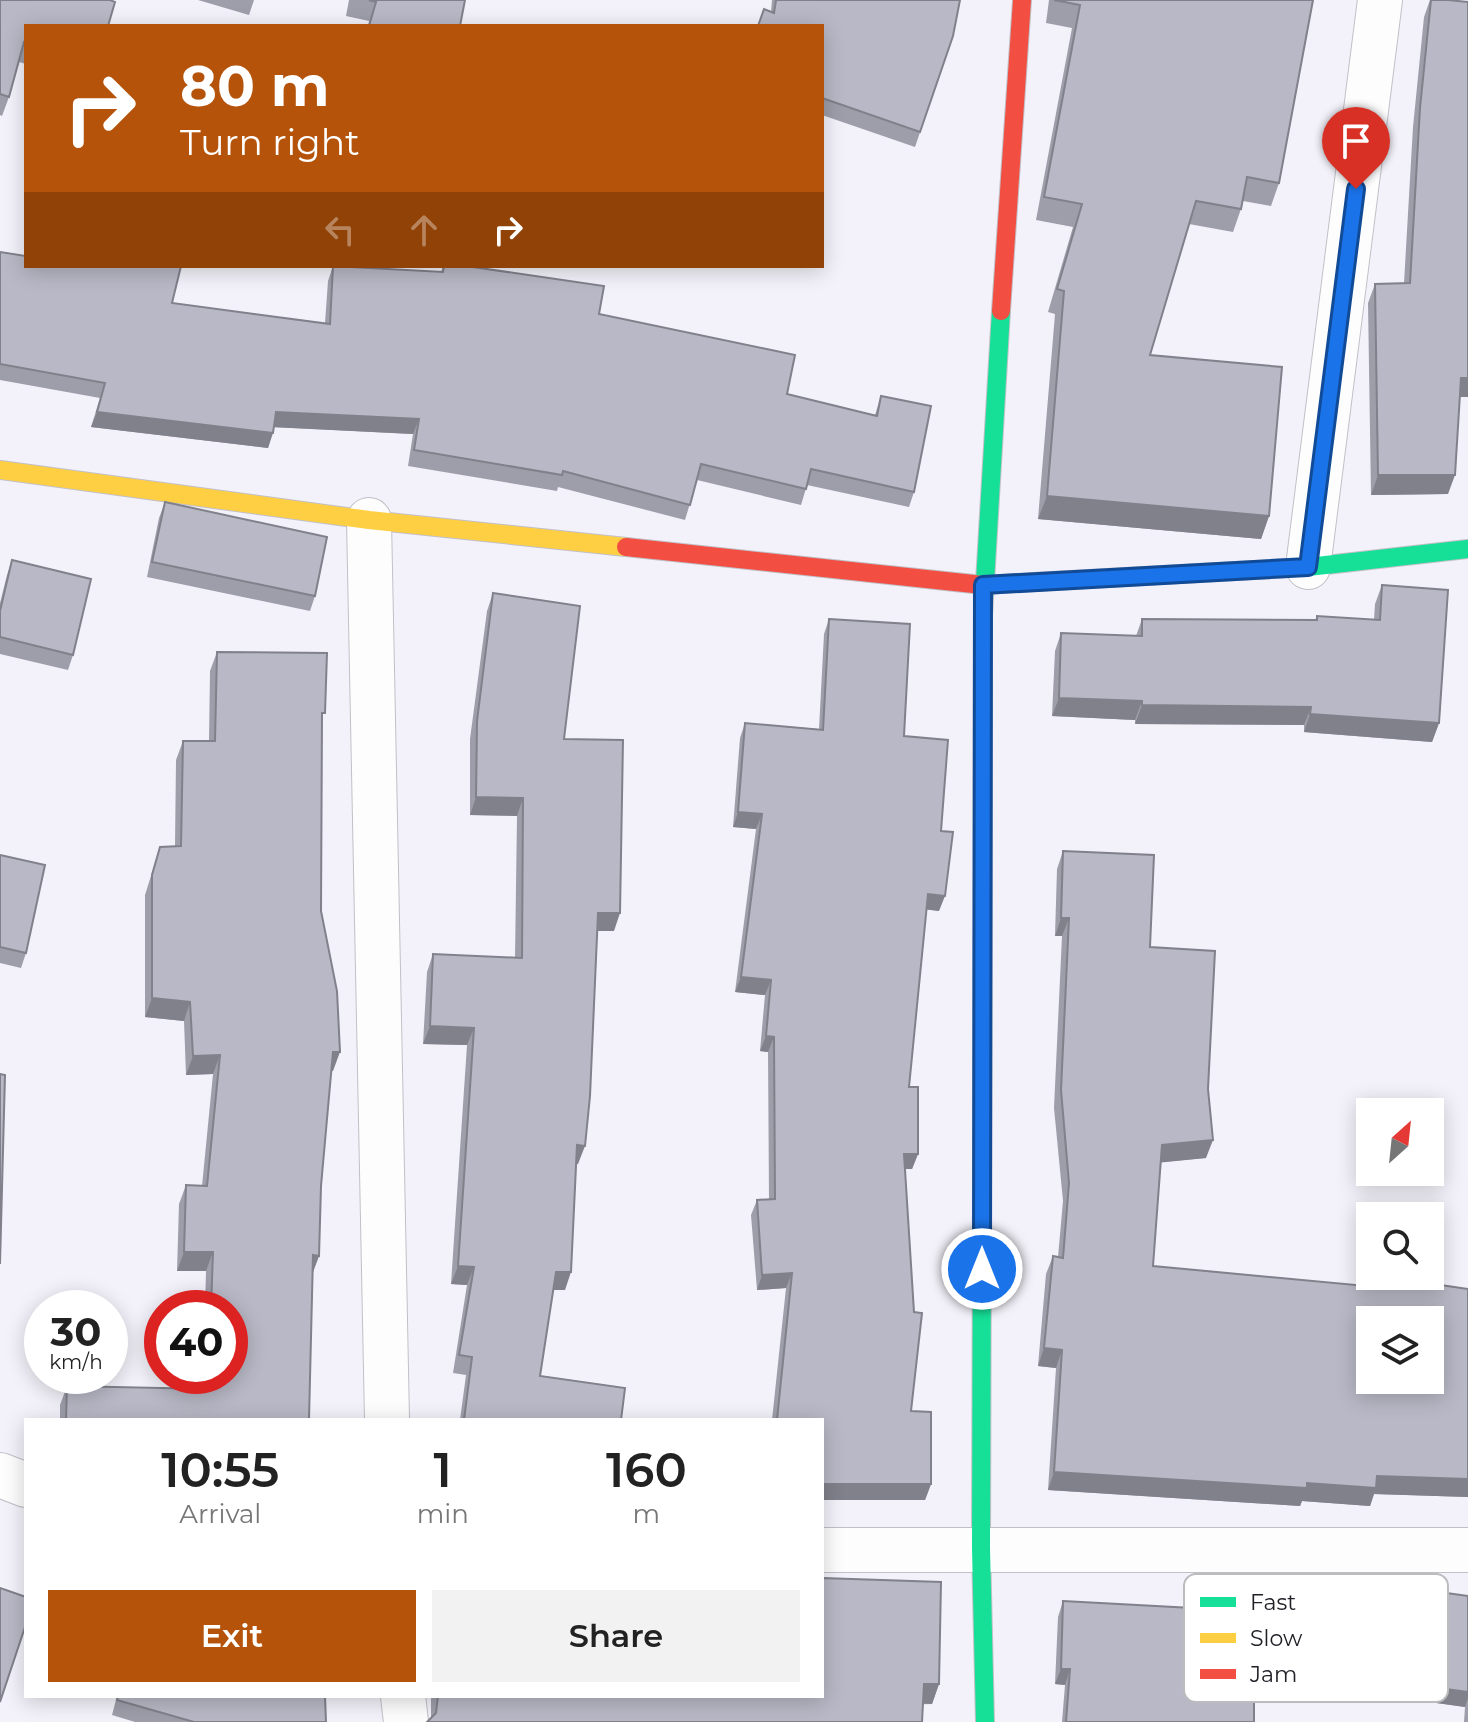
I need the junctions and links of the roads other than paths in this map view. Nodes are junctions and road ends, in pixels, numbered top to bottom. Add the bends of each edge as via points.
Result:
1 (1022, 0) edge
2 (1380, 0) edge
3 (0, 470) edge
4 (369, 520) junction
5 (1468, 549) edge
6 (1308, 567) junction
7 (983, 585) junction
8 (387, 1418) edge
9 (0, 1475) edge
10 (24, 1484) edge
11 (981, 1548) junction
12 (824, 1550) edge
13 (1468, 1550) edge
14 (403, 1698) edge
15 (406, 1722) edge
16 (985, 1722) edge

1 - 7 street
2 - 6 street
3 - 4 street
4 - 7 street
4 - 8 street
5 - 6 street
6 - 7 street
7 - 11 street
9 - 10 street
11 - 12 street
11 - 13 street
11 - 16 street
14 - 15 street

